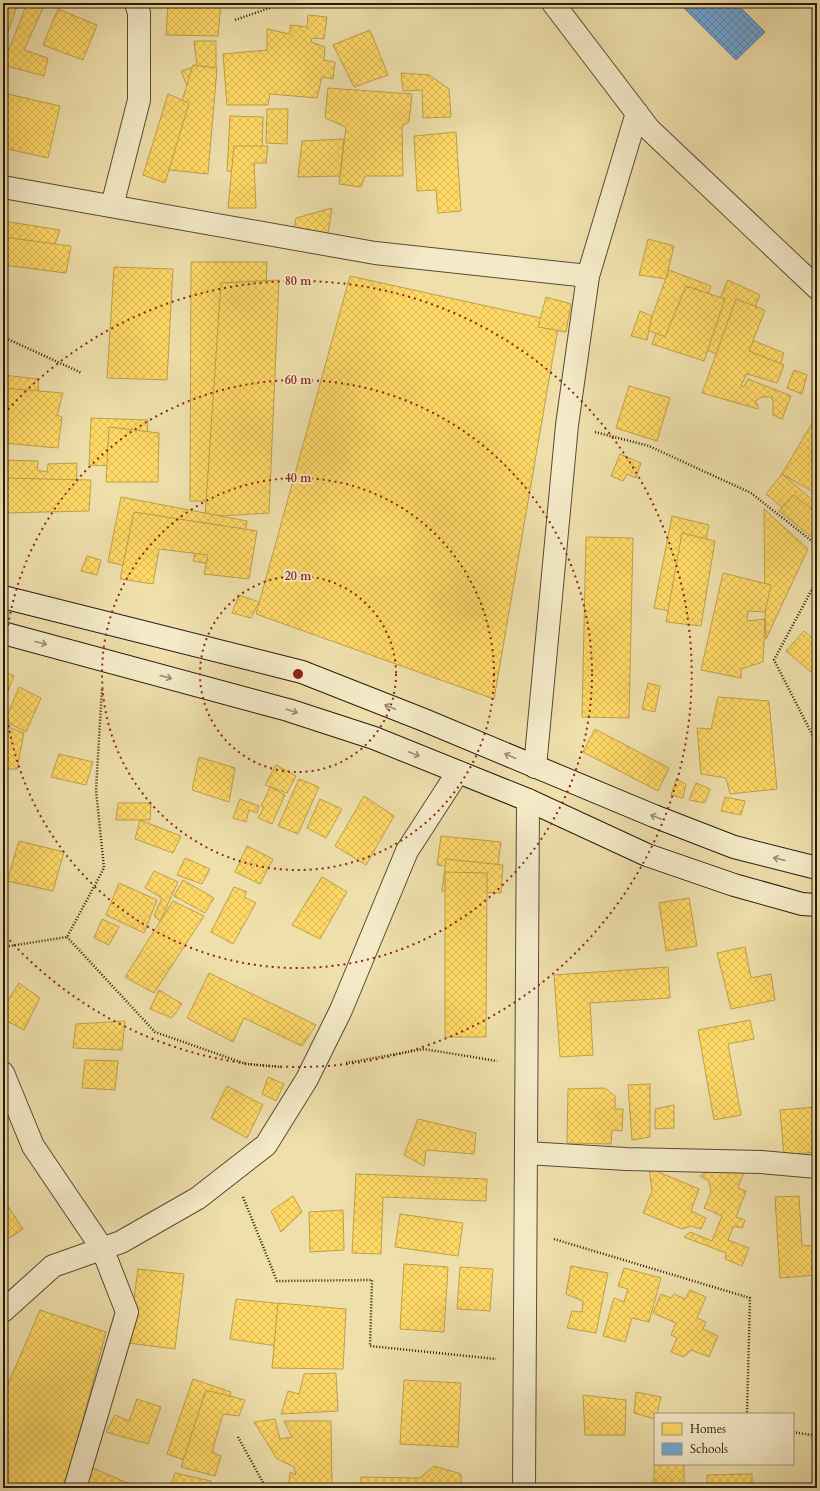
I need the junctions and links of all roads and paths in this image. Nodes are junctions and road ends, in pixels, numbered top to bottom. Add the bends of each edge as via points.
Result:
1 (136, 3) edge
2 (284, 3) edge
3 (553, 3) edge
4 (235, 20) dead end
5 (637, 113) junction
6 (3, 186) edge
7 (112, 206) junction
8 (588, 276) junction
9 (817, 288) edge
10 (3, 337) edge
11 (82, 373) dead end
12 (567, 425) junction
13 (817, 545) edge
14 (817, 580) edge
15 (3, 597) edge
16 (3, 633) edge
17 (103, 660) junction
18 (817, 744) edge
19 (535, 767) junction
20 (458, 772) junction
21 (528, 800) junction
22 (817, 868) edge
23 (817, 905) edge
24 (67, 937) junction
25 (3, 947) edge
26 (526, 1065) junction
27 (312, 1069) junction
28 (3, 1073) edge
29 (526, 1153) junction
30 (817, 1167) edge
31 (233, 1171) junction
32 (525, 1230) junction
33 (102, 1248) junction
34 (3, 1311) edge
35 (524, 1361) junction
36 (747, 1413) edge
37 (794, 1432) edge
38 (817, 1436) edge
39 (238, 1437) dead end
40 (75, 1488) edge
41 (266, 1488) edge
42 (524, 1488) edge

1 - 7 street via 139,13 140,100
2 - 4 path
3 - 5 street
5 - 8 street
5 - 9 street via 649,129
6 - 7 street
7 - 8 street via 375,253
8 - 12 street
10 - 11 path
12 - 13 path via 650,446 751,493
12 - 19 street
14 - 18 path via 774,660
19 -> 15 street via 302,672
16 -> 17 street
17 -> 20 street via 288,710 374,738
17 - 24 path via 96,790 104,868
22 -> 19 street via 734,847
20 - 21 street
20 - 27 street via 407,851 340,1010
21 - 23 street via 647,855 734,886 802,904
21 - 26 street
24 - 25 path
24 - 27 path via 155,1032 246,1064
26 - 27 path via 424,1049
26 - 29 street
27 - 31 street via 266,1145
28 - 33 street via 33,1146
29 - 30 street via 761,1162
29 - 32 street
31 - 33 street via 198,1198 121,1242
31 - 35 path via 277,1281 372,1280 370,1346
32 - 35 street
32 - 36 path via 750,1298
33 - 34 street via 53,1266
33 - 40 street via 127,1312
35 - 42 street
37 - 38 path
39 - 41 path

